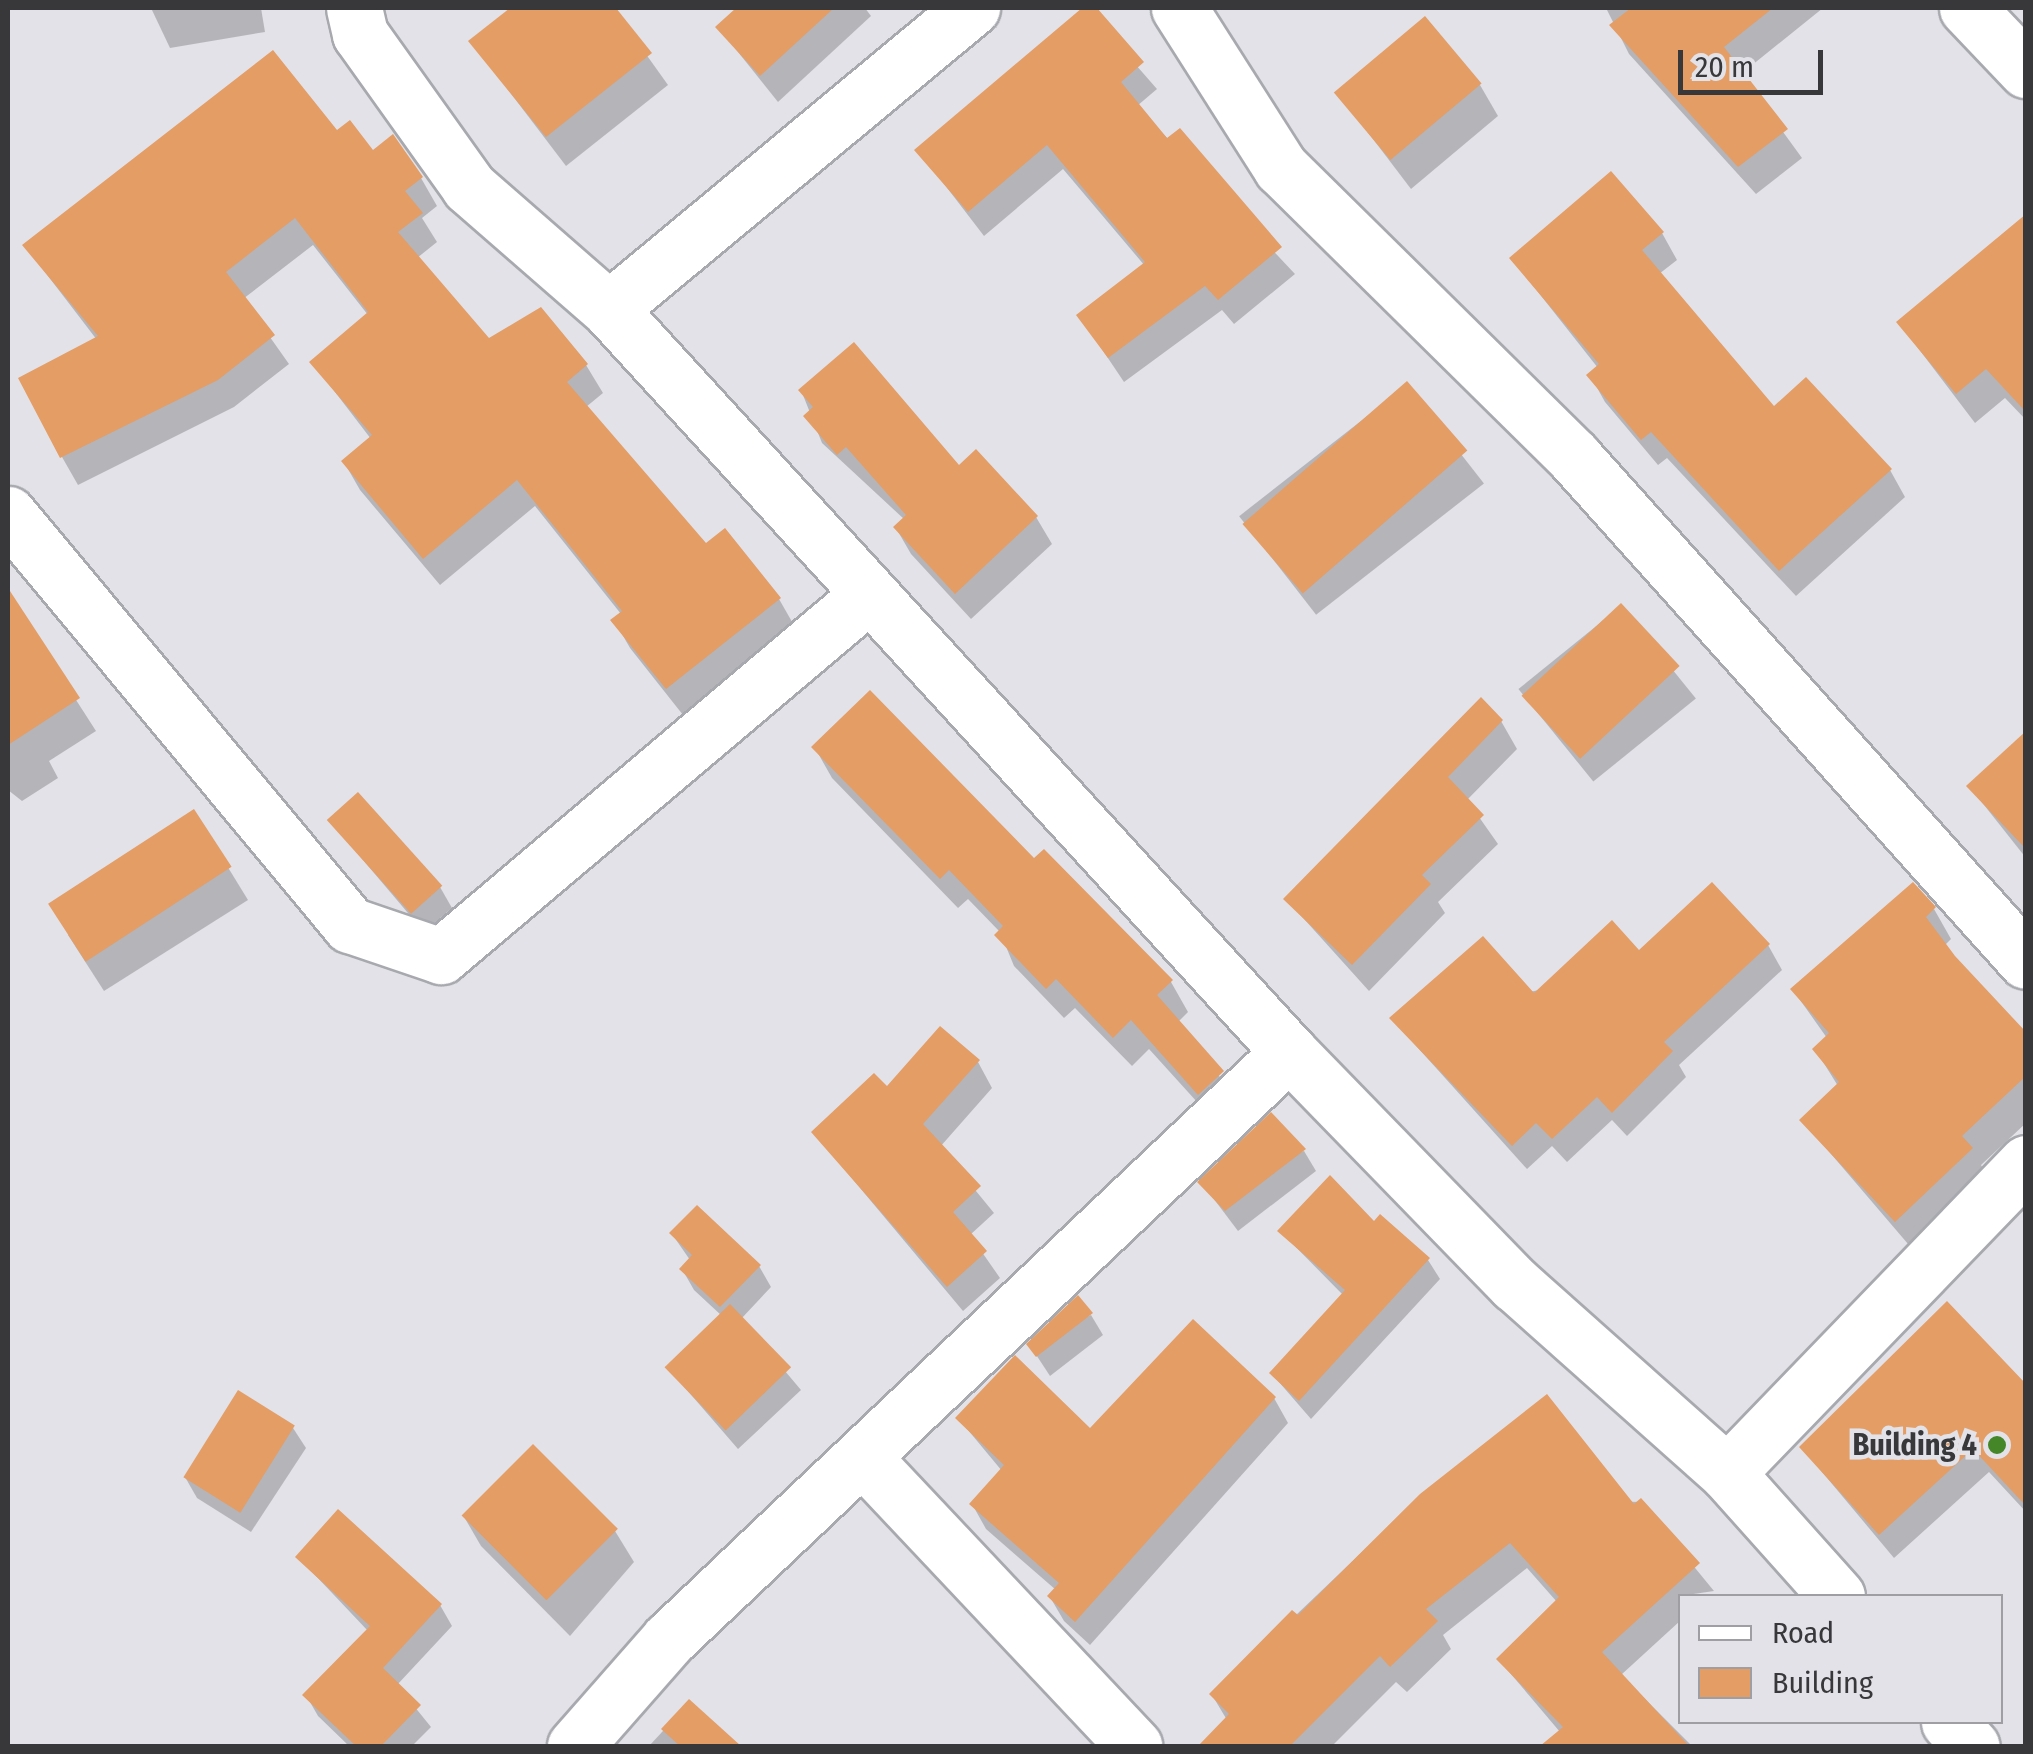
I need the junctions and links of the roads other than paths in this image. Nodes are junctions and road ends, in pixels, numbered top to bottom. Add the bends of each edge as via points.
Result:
1 (354, 8) edge
2 (972, 8) edge
3 (1179, 8) edge
4 (1967, 8) edge
5 (2026, 70) edge
6 (609, 309) junction
7 (8, 514) edge
8 (866, 596) junction
9 (2026, 961) edge
10 (1289, 1052) junction
11 (2026, 1163) edge
12 (864, 1459) junction
13 (1727, 1473) junction
14 (1836, 1594) edge
15 (1951, 1724) edge
16 (575, 1746) edge
17 (1134, 1746) edge
18 (1971, 1746) edge

1 - 6 street via 360,34 468,187
2 - 6 street
3 - 9 street via 1281,168 1573,456
4 - 5 street
6 - 8 street
7 - 8 street via 350,925 441,956
8 - 10 street
10 - 12 street
10 - 13 street via 1515,1284
11 - 13 street
12 - 16 street via 669,1639
12 - 17 street
13 - 14 street
15 - 18 street

